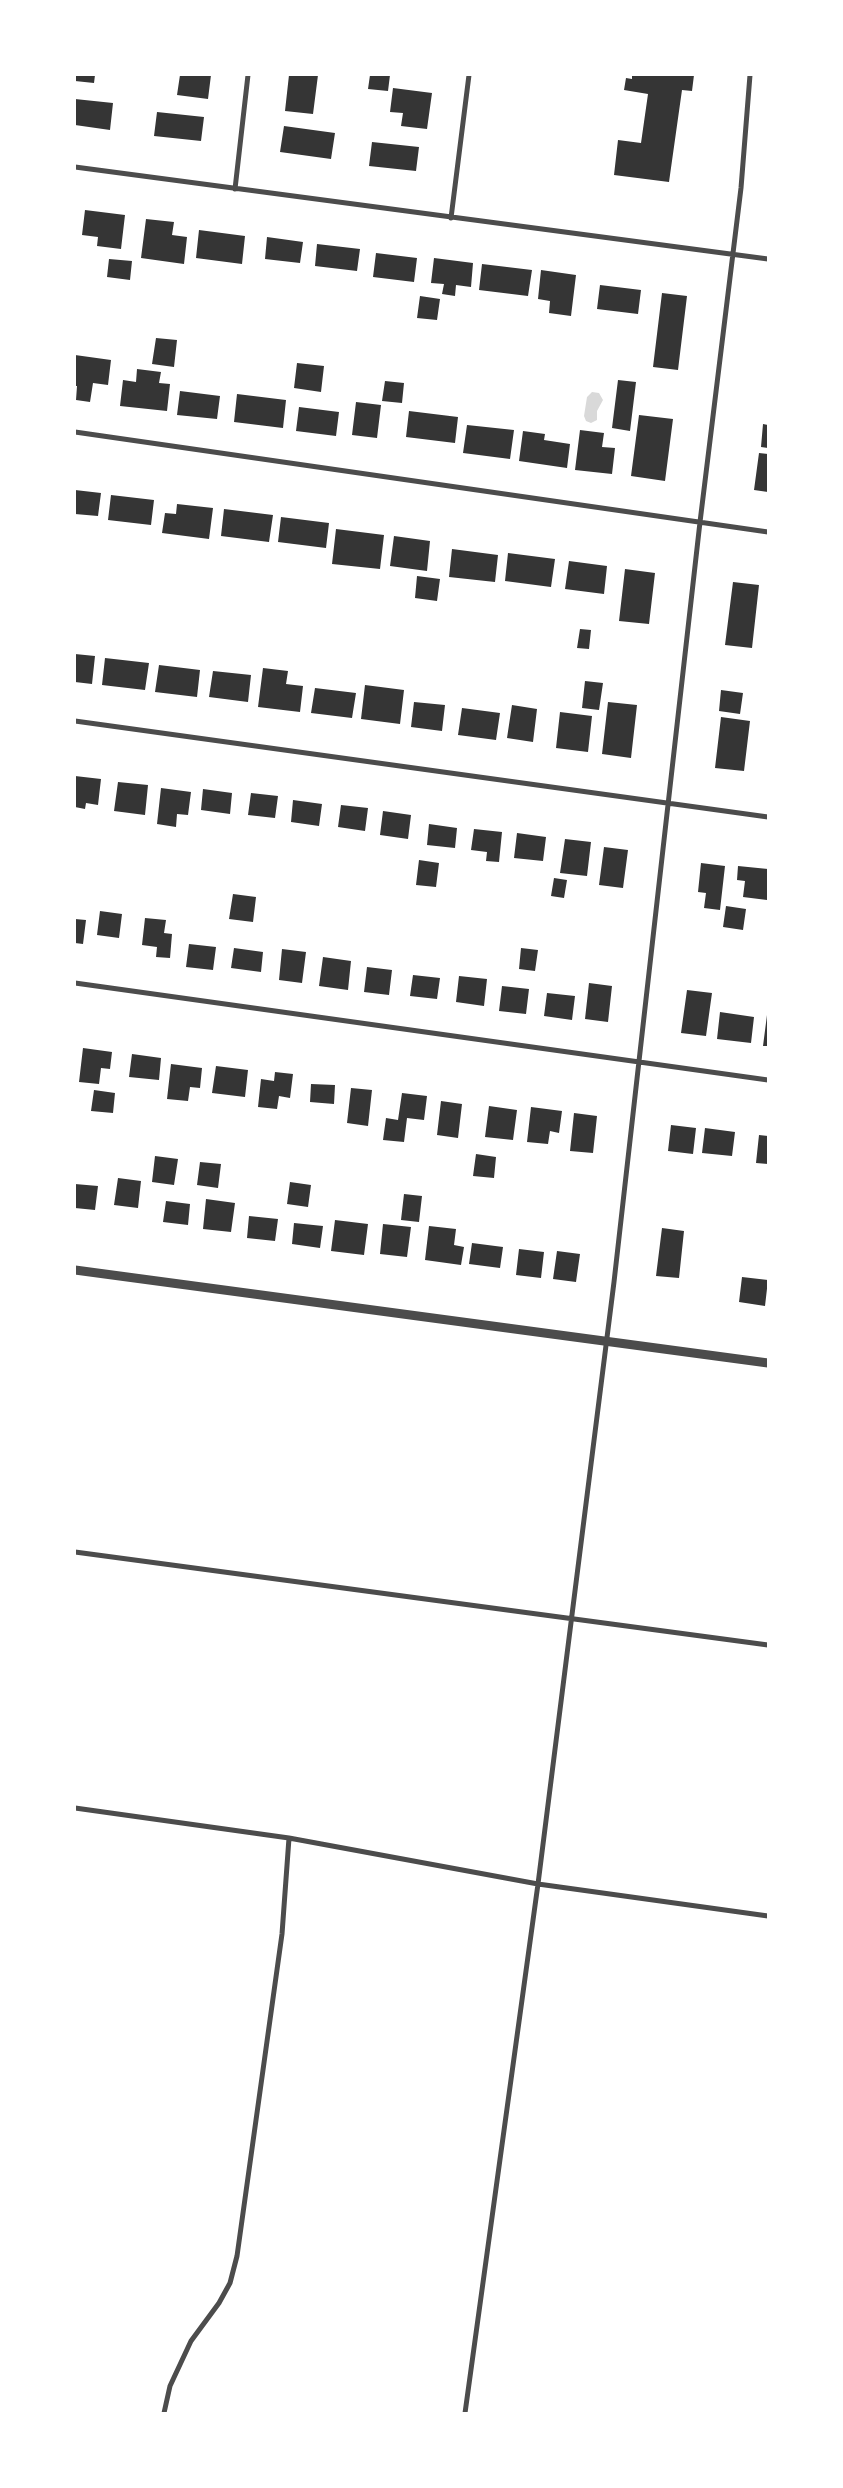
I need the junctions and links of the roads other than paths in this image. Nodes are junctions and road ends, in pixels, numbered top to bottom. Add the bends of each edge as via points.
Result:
1 (248, 75) edge
2 (469, 75) edge
3 (750, 75) edge
4 (75, 167) edge
5 (235, 189) junction
6 (451, 218) junction
7 (732, 255) junction
8 (768, 260) edge
9 (75, 432) edge
10 (700, 522) junction
11 (768, 532) edge
12 (75, 720) edge
13 (668, 803) junction
14 (768, 817) edge
15 (75, 983) edge
16 (639, 1062) junction
17 (768, 1080) edge
18 (75, 1270) edge
19 (606, 1340) junction
20 (768, 1363) edge
21 (75, 1552) edge
22 (571, 1620) junction
23 (768, 1646) edge
24 (75, 1808) edge
25 (289, 1838) junction
26 (538, 1884) junction
27 (768, 1916) edge
28 (164, 2413) edge
29 (465, 2413) edge

1 - 5 street
2 - 6 street
3 - 7 street
4 - 5 street
5 - 6 street
6 - 7 street
7 - 8 street
7 - 10 street
9 - 10 street
10 - 11 street
10 - 13 street
12 - 13 street
13 - 14 street
13 - 16 street
15 - 16 street
16 - 17 street
16 - 19 street
18 - 19 street
19 - 20 street
19 - 22 street
21 - 22 street
22 - 23 street
22 - 26 street
24 - 25 street
25 - 26 street
25 - 28 street via 282,1934 236,2256 227,2290 191,2341 170,2386
26 - 27 street
26 - 29 street

